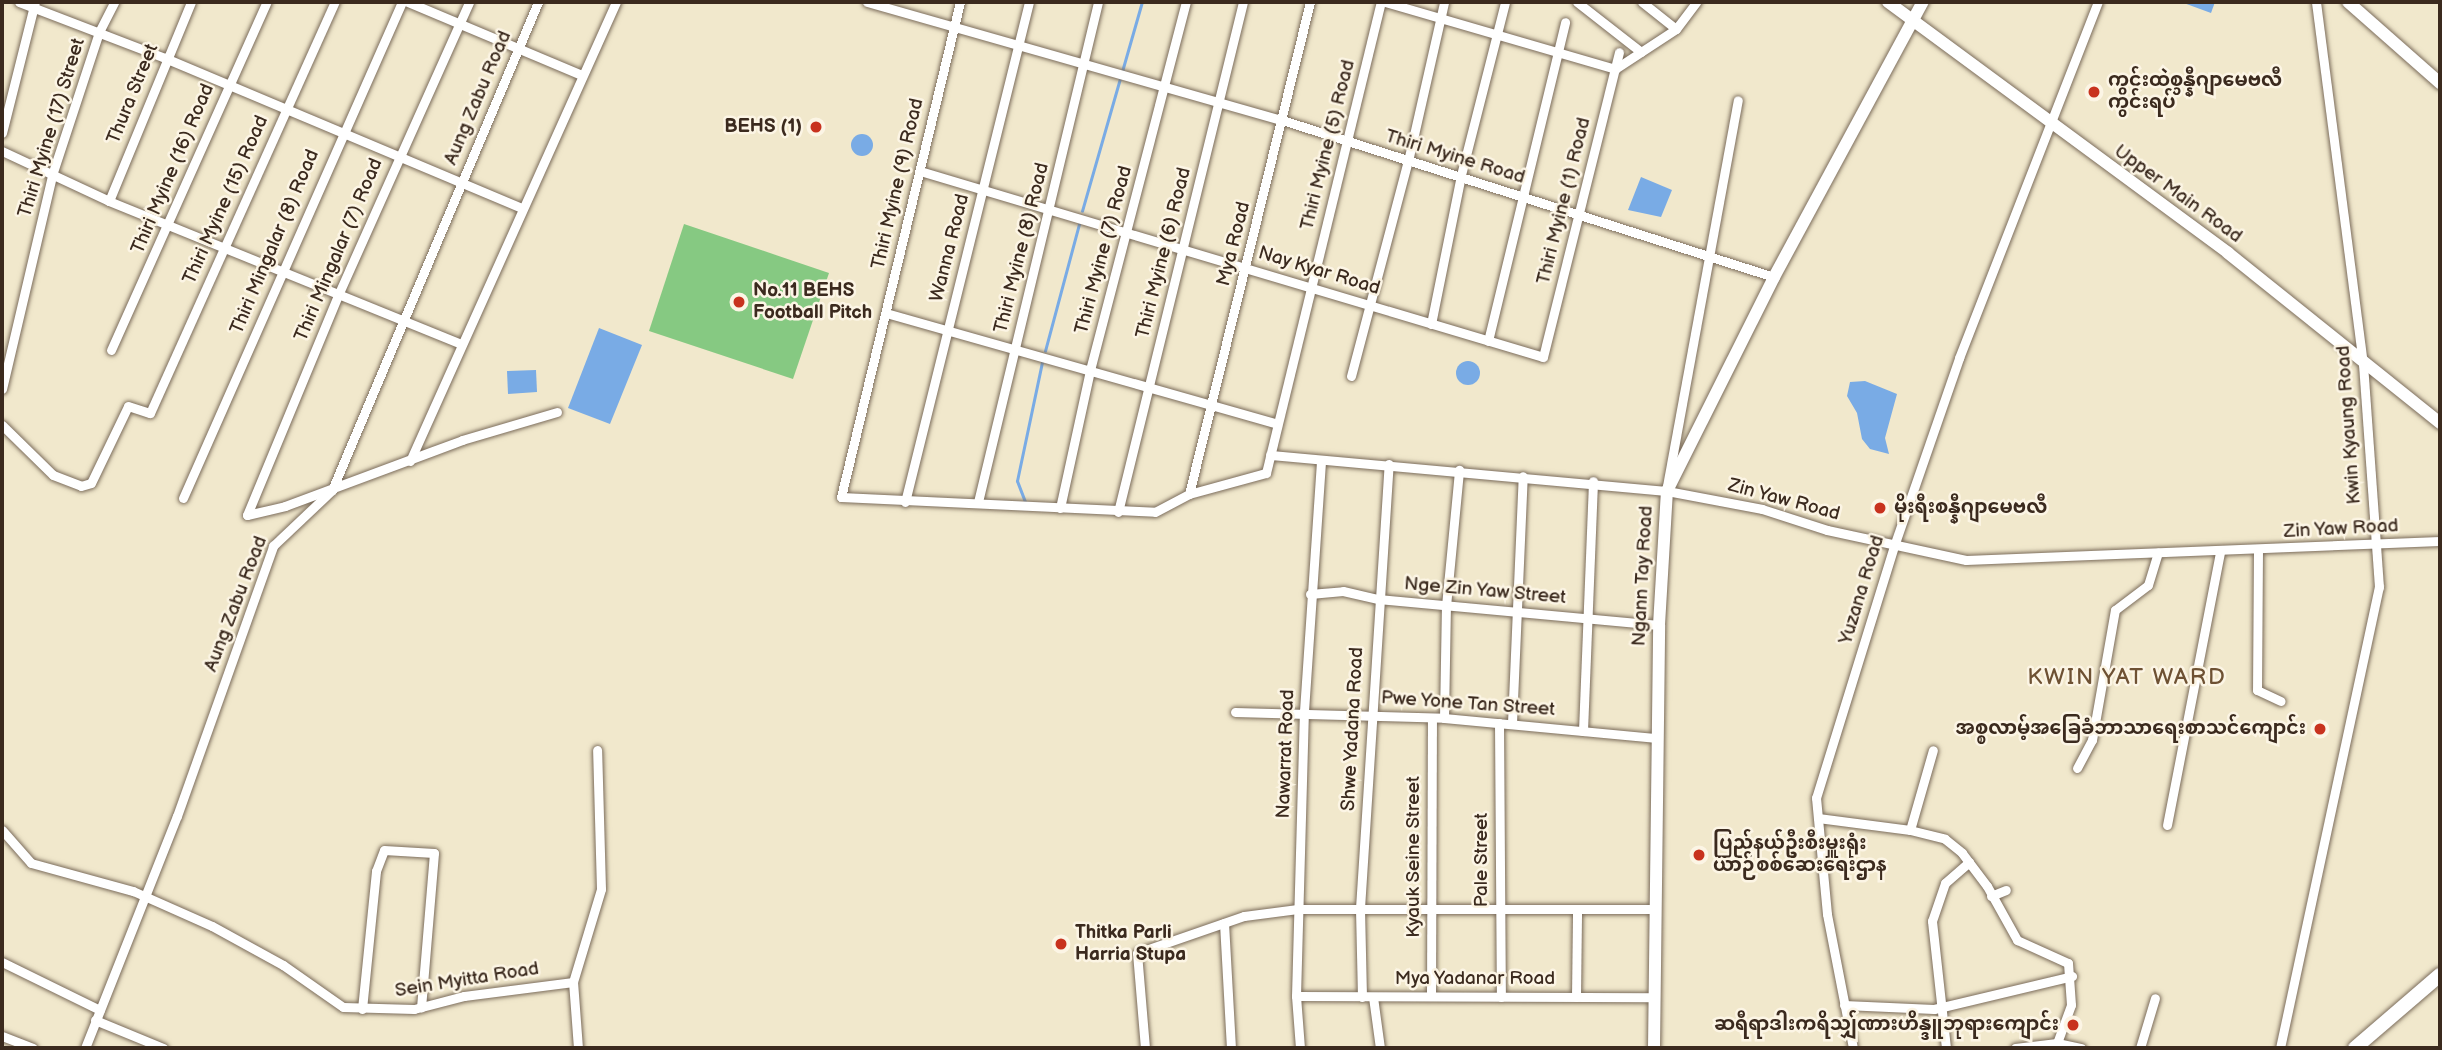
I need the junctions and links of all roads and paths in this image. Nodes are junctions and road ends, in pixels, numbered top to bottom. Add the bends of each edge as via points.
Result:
1 (19, 2) edge
2 (114, 2) edge
3 (191, 2) edge
4 (267, 2) edge
5 (335, 2) edge
6 (401, 2) edge
7 (408, 2) edge
8 (469, 2) edge
9 (538, 2) edge
10 (615, 2) edge
11 (867, 2) edge
12 (960, 2) edge
13 (1029, 2) edge
14 (1098, 2) edge
15 (1186, 2) edge
16 (1243, 2) edge
17 (1310, 2) edge
18 (1383, 2) edge
19 (1444, 2) edge
20 (1505, 2) edge
21 (1577, 2) edge
22 (1642, 2) edge
23 (1696, 2) edge
24 (1888, 2) edge
25 (1923, 2) edge
26 (2098, 2) edge
27 (2316, 2) edge
28 (2348, 2) edge
29 (35, 5) edge
30 (899, 6) edge
31 (1439, 18) junction
32 (1914, 21) junction
33 (1565, 22) dead end
34 (460, 23) junction
35 (953, 27) junction
36 (1676, 29) junction
37 (99, 32) junction
38 (1497, 35) junction
39 (1018, 45) junction
40 (518, 48) junction
41 (1619, 52) dead end
42 (1641, 52) junction
43 (1558, 53) junction
44 (165, 58) junction
45 (1084, 62) junction
46 (1615, 69) junction
47 (582, 75) junction
48 (2440, 83) edge
49 (229, 84) junction
50 (1164, 88) junction
51 (1738, 100) dead end
52 (1221, 104) junction
53 (286, 108) junction
54 (1282, 120) junction
55 (2054, 123) junction
56 (342, 132) junction
57 (2, 133) edge
58 (1345, 142) junction
59 (2, 151) edge
60 (398, 156) junction
61 (1408, 161) junction
62 (920, 170) junction
63 (53, 172) junction
64 (1461, 175) junction
65 (461, 182) junction
66 (982, 190) junction
67 (1521, 194) junction
68 (109, 201) junction
69 (521, 208) junction
70 (1049, 210) junction
71 (1578, 213) junction
72 (169, 223) junction
73 (1128, 232) junction
74 (226, 246) junction
75 (1181, 249) junction
76 (1709, 255) junction
77 (1247, 267) junction
78 (283, 270) junction
79 (1774, 277) junction
80 (1312, 287) junction
81 (339, 293) junction
82 (1370, 305) junction
83 (886, 313) junction
84 (403, 320) junction
85 (1431, 324) junction
86 (948, 331) junction
87 (1488, 341) junction
88 (461, 344) junction
89 (111, 350) dead end
90 (1015, 350) junction
91 (2363, 364) junction
92 (1090, 370) junction
93 (1351, 376) dead end
94 (1148, 386) junction
95 (2, 389) edge
96 (1213, 405) junction
97 (557, 412) dead end
98 (2440, 423) edge
99 (1277, 424) junction
100 (2, 425) edge
101 (1275, 436) junction
102 (1270, 455) junction
103 (1287, 458) junction
104 (410, 461) junction
105 (1321, 462) junction
106 (1389, 464) junction
107 (1459, 470) junction
108 (1523, 476) junction
109 (1593, 481) junction
110 (332, 490) junction
111 (1667, 491) junction
112 (1189, 494) junction
113 (183, 498) dead end
114 (905, 502) junction
115 (978, 502) junction
116 (1059, 508) junction
117 (1118, 512) junction
118 (2440, 541) edge
119 (2376, 545) junction
120 (1894, 546) junction
121 (2258, 550) junction
122 (2220, 552) junction
123 (2158, 553) junction
124 (1310, 594) junction
125 (1378, 599) junction
126 (1446, 606) junction
127 (1518, 612) junction
128 (1588, 618) junction
129 (1659, 625) junction
130 (2281, 701) dead end
131 (1304, 711) junction
132 (1235, 712) dead end
133 (1372, 715) junction
134 (1432, 718) junction
135 (1444, 718) junction
136 (1499, 723) junction
137 (1512, 723) junction
138 (1583, 731) junction
139 (1657, 738) junction
140 (597, 750) dead end
141 (1933, 750) dead end
142 (2077, 768) dead end
143 (1818, 818) junction
144 (2168, 825) dead end
145 (2, 830) edge
146 (1909, 830) junction
147 (1969, 862) junction
148 (2006, 890) dead end
149 (1991, 896) junction
150 (145, 898) junction
151 (1360, 908) junction
152 (1431, 908) junction
153 (1298, 909) junction
154 (1500, 909) junction
155 (1577, 909) junction
156 (1655, 909) junction
157 (1224, 923) junction
158 (2, 962) edge
159 (2440, 975) edge
160 (2072, 976) junction
161 (573, 982) junction
162 (1296, 996) junction
163 (1431, 996) junction
164 (1362, 997) junction
165 (1373, 997) junction
166 (1501, 997) junction
167 (1576, 997) junction
168 (1654, 997) junction
169 (2155, 998) dead end
170 (1844, 1005) junction
171 (421, 1007) junction
172 (1941, 1007) junction
173 (362, 1009) junction
174 (100, 1010) junction
175 (95, 1020) junction
176 (2, 1036) edge
177 (2057, 1043) junction
178 (33, 1048) edge
179 (85, 1048) edge
180 (163, 1048) edge
181 (578, 1048) edge
182 (1145, 1048) edge
183 (1231, 1048) edge
184 (1300, 1048) edge
185 (1380, 1048) edge
186 (1654, 1048) edge
187 (1853, 1048) edge
188 (1946, 1048) edge
189 (2015, 1048) edge
190 (2081, 1048) edge
191 (2140, 1048) edge
192 (2280, 1048) edge
193 (2355, 1048) edge

1 - 29 street
2 - 37 street, Thiri Myine (17) Street
3 - 44 street, Thura Street
4 - 49 street, Thiri Myine (16) Road
5 - 53 street, Thiri Myine (15) Road
6 - 56 street, Thiri Mingalar (8) Road
7 - 34 street
8 - 34 street, Thiri Mingalar (7) Road
9 - 40 street, Aung Zabu Road
10 - 47 street
11 - 30 street, Thiri Myine Road
12 - 35 street, Thiri Myine (9) Road
13 - 39 street, Wanna Road
14 - 45 street, Thiri Myine (8) Road
15 - 50 street, Thiri Myine (7) Road
16 - 52 street, Thiri Myine (6) Road
17 - 54 street, Mya Road
18 - 31 street
18 - 58 street, Thiri Myine (5) Road
19 - 31 street
20 - 38 street
21 - 42 street
22 - 36 street
23 - 36 street
24 - 32 main road, Upper Main Road
25 - 32 main road, Ngann Tay Road
26 - 55 street, Yuzana Road
27 - 91 street, Kwin Kyaung Road
28 - 48 main road
29 - 37 street
29 - 57 street
30 - 35 street, Thiri Myine Road
31 - 38 street
31 - 61 street
32 - 55 main road, Upper Main Road
32 - 79 main road, Ngann Tay Road
33 - 43 street
34 - 40 street
34 - 60 street, Thiri Mingalar (7) Road
35 - 39 street, Thiri Myine Road
35 - 62 street, Thiri Myine (9) Road
36 - 42 street
37 - 44 street
37 - 63 street, Thiri Myine (17) Street
38 - 43 street
38 - 64 street
39 - 45 street, Thiri Myine Road
39 - 66 street, Wanna Road
40 - 47 street
40 - 65 street, Aung Zabu Road
41 - 46 street, Thiri Myine (1) Road
42 - 46 street
43 - 46 street
43 - 67 street
44 - 49 street
44 - 68 street, Thura Street
45 - 50 street, Thiri Myine Road
45 - 70 street, Thiri Myine (8) Road
46 - 71 street, Thiri Myine (1) Road
47 - 69 street
49 - 53 street
49 - 72 street, Thiri Myine (16) Road
50 - 52 street, Thiri Myine Road
50 - 73 street, Thiri Myine (7) Road
51 - 76 street
52 - 54 street, Thiri Myine Road
52 - 75 street, Thiri Myine (6) Road
53 - 56 street
53 - 74 street, Thiri Myine (15) Road
54 - 58 street, Thiri Myine Road
54 - 77 street, Mya Road
55 - 91 main road, Upper Main Road via 2123,179 2228,253
55 - 120 street, Yuzana Road via 2009,227
56 - 60 street
56 - 78 street, Thiri Mingalar (8) Road
58 - 61 street, Thiri Myine Road
58 - 80 street, Thiri Myine (5) Road
59 - 63 street
60 - 65 street
60 - 81 street, Thiri Mingalar (7) Road
61 - 64 street, Thiri Myine Road
61 - 82 street
62 - 66 street, Nay Kyar Road
62 - 83 street, Thiri Myine (9) Road
63 - 68 street
63 - 95 street, Thiri Myine (17) Street
64 - 67 street, Thiri Myine Road
64 - 85 street
65 - 69 street
65 - 84 street, Aung Zabu Road
66 - 70 street, Nay Kyar Road
66 - 86 street, Wanna Road
67 - 71 street, Thiri Myine Road
67 - 87 street
68 - 72 street
69 - 88 street
70 - 73 street, Nay Kyar Road
70 - 90 street, Thiri Myine (8) Road
71 - 76 street, Thiri Myine Road
71 - 87 street, Thiri Myine (1) Road via 1545,356
72 - 74 street
72 - 89 street, Thiri Myine (16) Road
73 - 75 street, Nay Kyar Road
73 - 92 street, Thiri Myine (7) Road
74 - 78 street
74 - 100 street, Thiri Myine (15) Road via 150,413 128,406 91,484 81,486 53,475
75 - 77 street, Nay Kyar Road
75 - 94 street, Thiri Myine (6) Road
76 - 79 street, Thiri Myine Road
76 - 111 street
77 - 80 street, Nay Kyar Road
77 - 96 street, Mya Road
78 - 81 street
78 - 113 street, Thiri Mingalar (8) Road
79 - 111 main road, Ngann Tay Road
80 - 82 street, Nay Kyar Road
80 - 99 street, Thiri Myine (5) Road
81 - 84 street
81 - 110 street, Thiri Mingalar (7) Road via 247,515
82 - 85 street, Nay Kyar Road
82 - 93 street
83 - 86 street
83 - 114 street, Thiri Myine (9) Road via 841,495
84 - 88 street
84 - 110 street, Aung Zabu Road
85 - 87 street, Nay Kyar Road
86 - 90 street
86 - 114 street, Wanna Road
88 - 104 street
90 - 92 street
90 - 115 street, Thiri Myine (8) Road
91 - 98 main road, Upper Main Road
91 - 119 street, Kwin Kyaung Road
92 - 94 street
92 - 116 street, Thiri Myine (7) Road
94 - 96 street
94 - 117 street, Thiri Myine (6) Road
96 - 99 street
96 - 112 street, Mya Road
97 - 104 street
99 - 101 street, Thiri Myine (5) Road
101 - 102 street, Thiri Myine (5) Road
101 - 103 street
102 - 103 street, Zin Yaw Road
102 - 112 street via 1266,473
103 - 105 street, Zin Yaw Road
104 - 110 street
105 - 106 street, Zin Yaw Road
105 - 124 street, Nawarrat Road
106 - 107 street, Zin Yaw Road
106 - 125 street, Shwe Yadana Road
107 - 108 street, Zin Yaw Road
107 - 126 street
108 - 109 street, Zin Yaw Road
108 - 127 street
109 - 111 street, Zin Yaw Road
109 - 128 street
110 - 150 street, Aung Zabu Road via 273,546
111 - 120 street, Zin Yaw Road via 1762,509
111 - 129 main road, Ngann Tay Road
112 - 117 street via 1155,512
114 - 115 street
115 - 116 street
116 - 117 street
118 - 119 street, Zin Yaw Road
119 - 121 street, Zin Yaw Road
119 - 192 street, Kwin Kyaung Road via 2379,587
120 - 123 street, Zin Yaw Road via 1966,560
120 - 143 street, Yuzana Road via 1816,798
121 - 122 street, Zin Yaw Road
121 - 130 street via 2257,690
122 - 123 street, Zin Yaw Road
122 - 144 street
123 - 142 street via 2148,585 2140,595 2123,599 2115,610 2092,740
124 - 125 street, Nge Zin Yaw Street via 1343,591
124 - 131 street, Nawarrat Road
125 - 126 street, Nge Zin Yaw Street
125 - 133 street, Shwe Yadana Road
126 - 127 street, Nge Zin Yaw Street
126 - 135 street
127 - 128 street, Nge Zin Yaw Street
127 - 137 street
128 - 129 street, Nge Zin Yaw Street
128 - 138 street
129 - 139 main road, Ngann Tay Road
131 - 132 street, Pwe Yone Tan Street
131 - 133 street, Pwe Yone Tan Street
131 - 153 street, Nawarrat Road
133 - 134 street, Pwe Yone Tan Street
133 - 151 street, Shwe Yadana Road
134 - 135 street, Pwe Yone Tan Street
134 - 152 street, Kyauk Seine Street
135 - 136 street, Pwe Yone Tan Street
136 - 137 street, Pwe Yone Tan Street
136 - 154 street, Pale Street
137 - 138 street, Pwe Yone Tan Street
138 - 139 street, Pwe Yone Tan Street
139 - 156 main road, Ngann Tay Road
140 - 161 street via 601,889
141 - 146 street
143 - 146 street
143 - 170 street, Yuzana Road via 1827,914
145 - 150 street, Sein Myitta Road via 31,863
146 - 147 street via 1945,839
147 - 149 street
147 - 172 street via 1945,883 1931,921
148 - 149 street
149 - 160 street via 2017,940 2064,959
150 - 173 street, Sein Myitta Road via 283,965 318,994 343,1007
150 - 174 street, Aung Zabu Road
151 - 152 street
151 - 153 street
151 - 164 street, Shwe Yadana Road
152 - 154 street
152 - 163 street, Kyauk Seine Street
153 - 157 street
153 - 162 street, Nawarrat Road
154 - 155 street
154 - 166 street, Pale Street
155 - 156 street
155 - 167 street
156 - 168 main road, Ngann Tay Road
157 - 182 street via 1137,953
157 - 183 street
158 - 174 street
159 - 193 main road
160 - 172 street
160 - 177 street via 2071,1005
161 - 171 street, Sein Myitta Road via 464,996
161 - 181 street
162 - 164 street, Mya Yadanar Road
162 - 184 street, Nawarrat Road
163 - 165 street, Mya Yadanar Road
163 - 166 street, Mya Yadanar Road
164 - 165 street, Mya Yadanar Road
165 - 185 street
166 - 167 street, Mya Yadanar Road
167 - 168 street, Mya Yadanar Road
168 - 186 main road, Ngann Tay Road
169 - 191 street
170 - 172 street
170 - 187 street, Yuzana Road
171 - 173 street, Sein Myitta Road
171 - 173 street via 434,853 384,850 376,870
172 - 188 street
174 - 175 street, Aung Zabu Road
175 - 179 street, Aung Zabu Road
175 - 180 street
176 - 178 street
177 - 189 street
177 - 190 street

